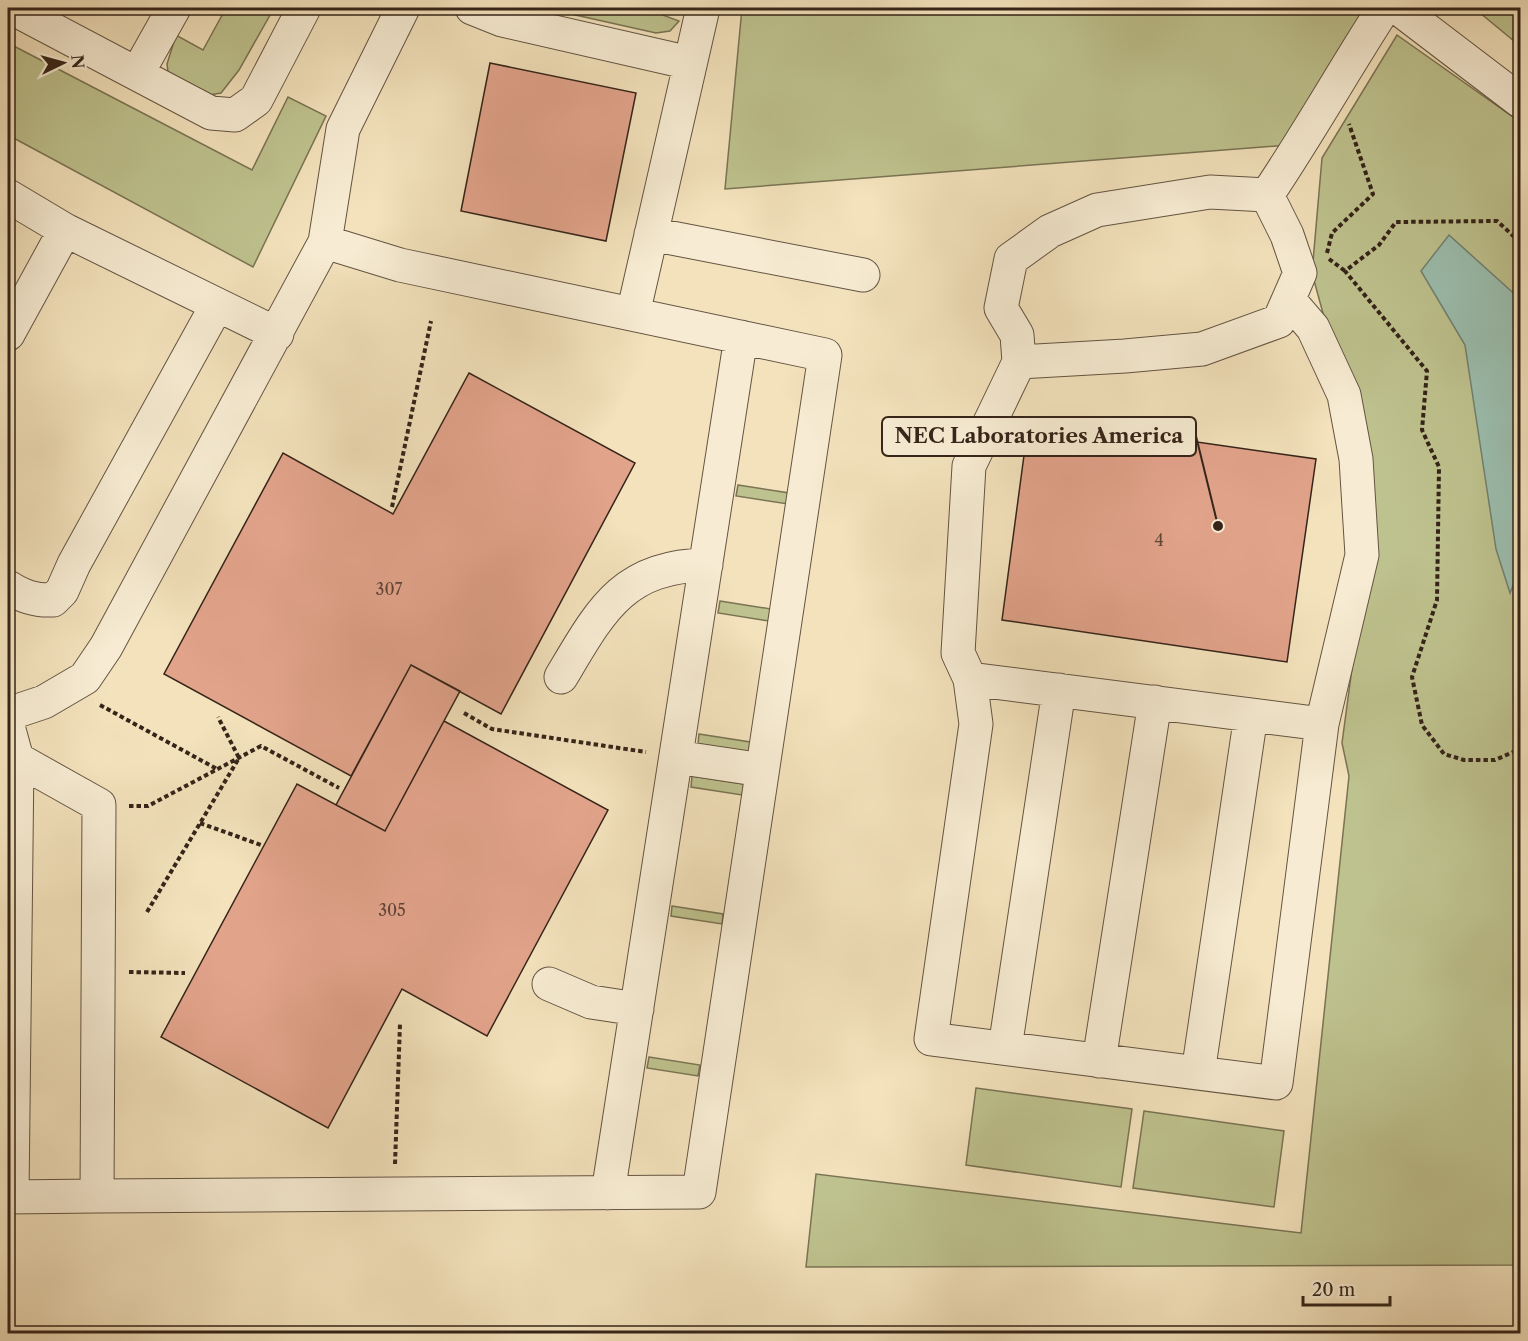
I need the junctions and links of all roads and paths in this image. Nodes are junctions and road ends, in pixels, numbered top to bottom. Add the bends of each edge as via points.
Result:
1 (12, 8) edge
2 (174, 8) edge
3 (304, 8) edge
4 (403, 8) edge
5 (472, 8) edge
6 (703, 8) edge
7 (1384, 8) edge
8 (1398, 8) edge
9 (529, 16) edge
10 (690, 63) junction
11 (137, 74) junction
12 (1335, 84) junction
13 (1521, 101) edge
14 (1267, 195) junction
15 (8, 196) edge
16 (65, 230) junction
17 (651, 234) junction
18 (325, 242) junction
19 (1521, 242) edge
20 (1346, 271) junction
21 (863, 275) dead end
22 (1288, 300) junction
23 (217, 305) junction
24 (633, 314) junction
25 (430, 321) dead end
26 (8, 334) edge
27 (277, 334) junction
28 (741, 338) junction
29 (1019, 362) junction
30 (392, 507) dead end
31 (706, 565) junction
32 (8, 588) edge
33 (561, 677) dead end
34 (84, 678) junction
35 (970, 679) junction
36 (1059, 690) junction
37 (1155, 702) junction
38 (464, 713) dead end
39 (8, 714) edge
40 (1251, 715) junction
41 (218, 717) dead end
42 (1322, 724) junction
43 (8, 726) edge
44 (1521, 749) edge
45 (676, 757) junction
46 (238, 758) junction
47 (17, 759) junction
48 (218, 769) junction
49 (762, 770) junction
50 (339, 788) dead end
51 (99, 805) junction
52 (200, 823) junction
53 (261, 844) dead end
54 (147, 912) dead end
55 (98, 972) junction
56 (185, 973) dead end
57 (549, 984) dead end
58 (637, 1009) junction
59 (400, 1024) dead end
60 (1005, 1048) junction
61 (1099, 1060) junction
62 (1198, 1073) junction
63 (10, 1110) edge
64 (608, 1193) junction
65 (395, 1194) junction
66 (97, 1196) junction
67 (10, 1197) edge

1 - 11 street
2 - 11 street
3 - 11 street via 256,100 235,115 211,114
4 - 18 street via 343,129
5 - 9 street via 502,20
6 - 10 street
7 - 12 street
8 - 13 street
9 - 10 street
10 - 17 street
12 - 14 street via 1300,147
12 - 20 path via 1373,194 1332,233 1326,257
14 - 22 street via 1300,273
14 - 29 street via 1210,192 1097,210 1050,231 1011,259 1000,308 1017,335
15 - 16 street
16 - 23 street
16 - 26 street
17 - 21 street
17 - 24 street
18 - 24 street via 400,265
18 - 27 street
19 - 20 path via 1497,221 1396,222 1379,245
20 - 44 path via 1427,371 1422,430 1439,467 1437,600 1412,677 1422,725 1444,754 1464,760 1495,760
22 - 29 street via 1279,321 1202,349
22 - 42 street via 1313,328 1344,395 1356,459 1362,555
23 - 27 street
23 - 32 street via 62,591 53,600 42,601
24 - 28 street
25 - 30 path
27 - 34 street via 106,647
28 - 31 street
28 - 49 street via 825,355
29 - 35 street via 969,465 958,653
31 - 33 street via 659,570 634,582 590,628
31 - 45 street
34 - 39 street via 44,702
34 - 48 path via 99,704
35 - 36 street
35 - 60 street via 976,724 931,1039
36 - 37 street
36 - 60 street
37 - 40 street
37 - 61 street
38 - 45 path via 492,729
40 - 42 street
40 - 62 street
41 - 46 path
42 - 62 street via 1276,1083
43 - 47 street
45 - 49 street
45 - 58 street
46 - 48 path
46 - 50 path via 261,746
46 - 52 path
47 - 51 street
47 - 63 street
48 - 51 path via 148,806
49 - 64 street via 699,1192
51 - 55 street
52 - 53 path
52 - 54 path
55 - 56 path
55 - 66 street
57 - 58 street via 591,1002
58 - 64 street
59 - 65 path
60 - 61 street
61 - 62 street
63 - 67 street
64 - 65 street
65 - 66 street
66 - 67 street

